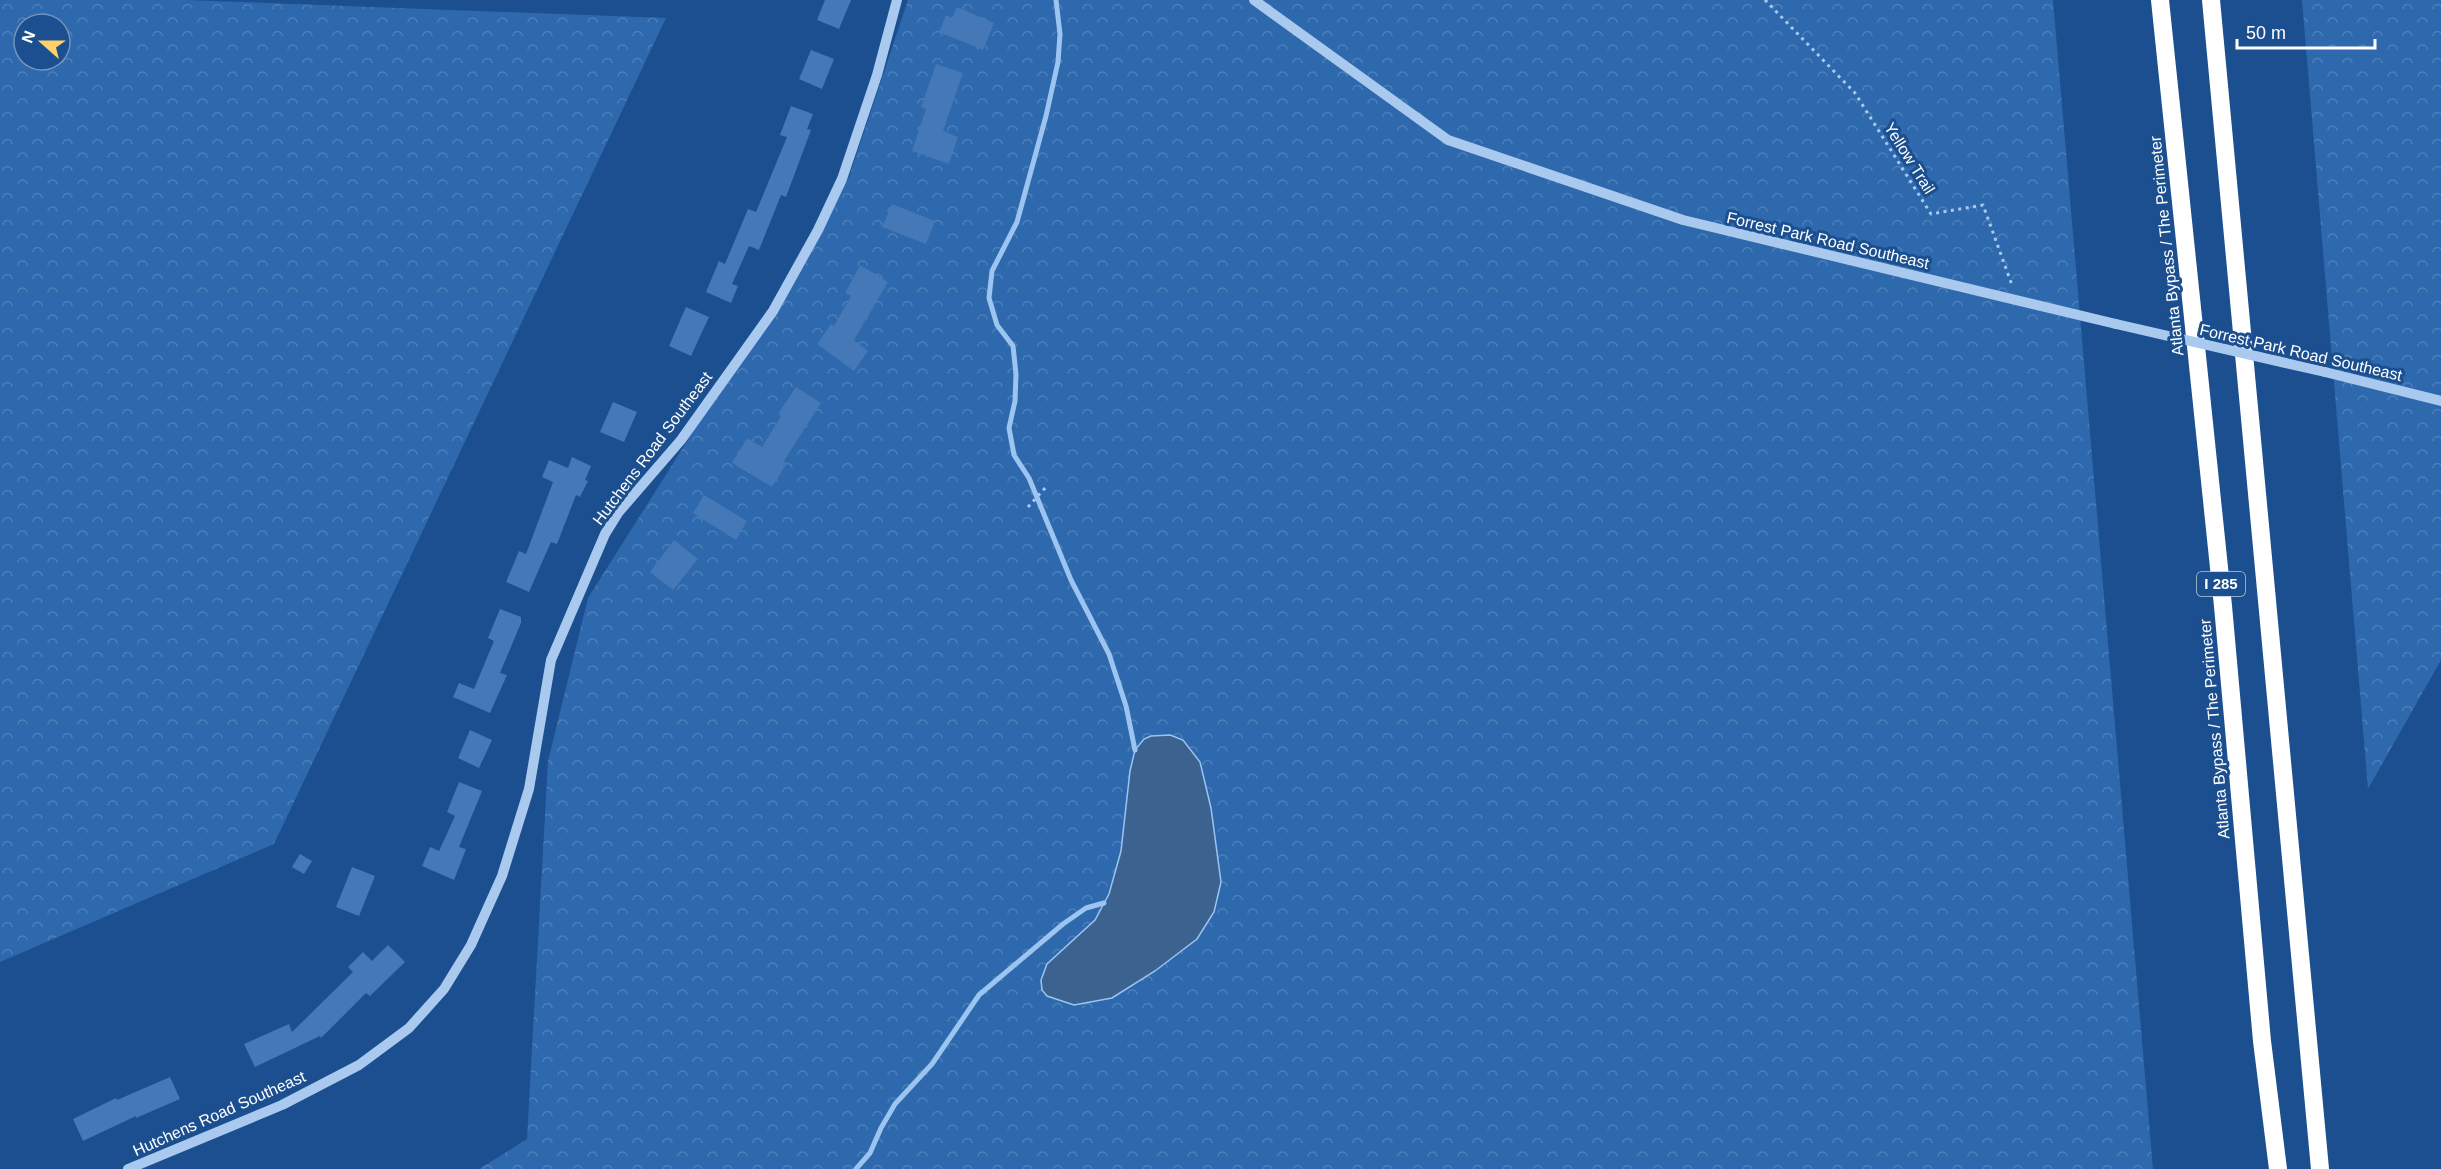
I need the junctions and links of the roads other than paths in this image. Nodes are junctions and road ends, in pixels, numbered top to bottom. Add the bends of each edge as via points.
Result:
1 (897, 0) edge
2 (1254, 0) edge
3 (2160, 0) edge
4 (2211, 0) edge
5 (2441, 401) edge
6 (128, 1169) edge
7 (2278, 1169) edge
8 (2320, 1169) edge

1 - 6 street, Hutchens Road Southeast via 878,75 842,179 812,240 773,311 681,440 618,513 605,534 551,660 529,789 501,876 471,945 444,990 409,1028 359,1065 282,1105
2 - 5 street, Forrest Park Road Southeast, bridge via 1448,140 1683,220
3 - 7 highway, Atlanta Bypass / The Perimeter / I 285 via 2223,606 2262,1041
4 - 8 highway, I 285

